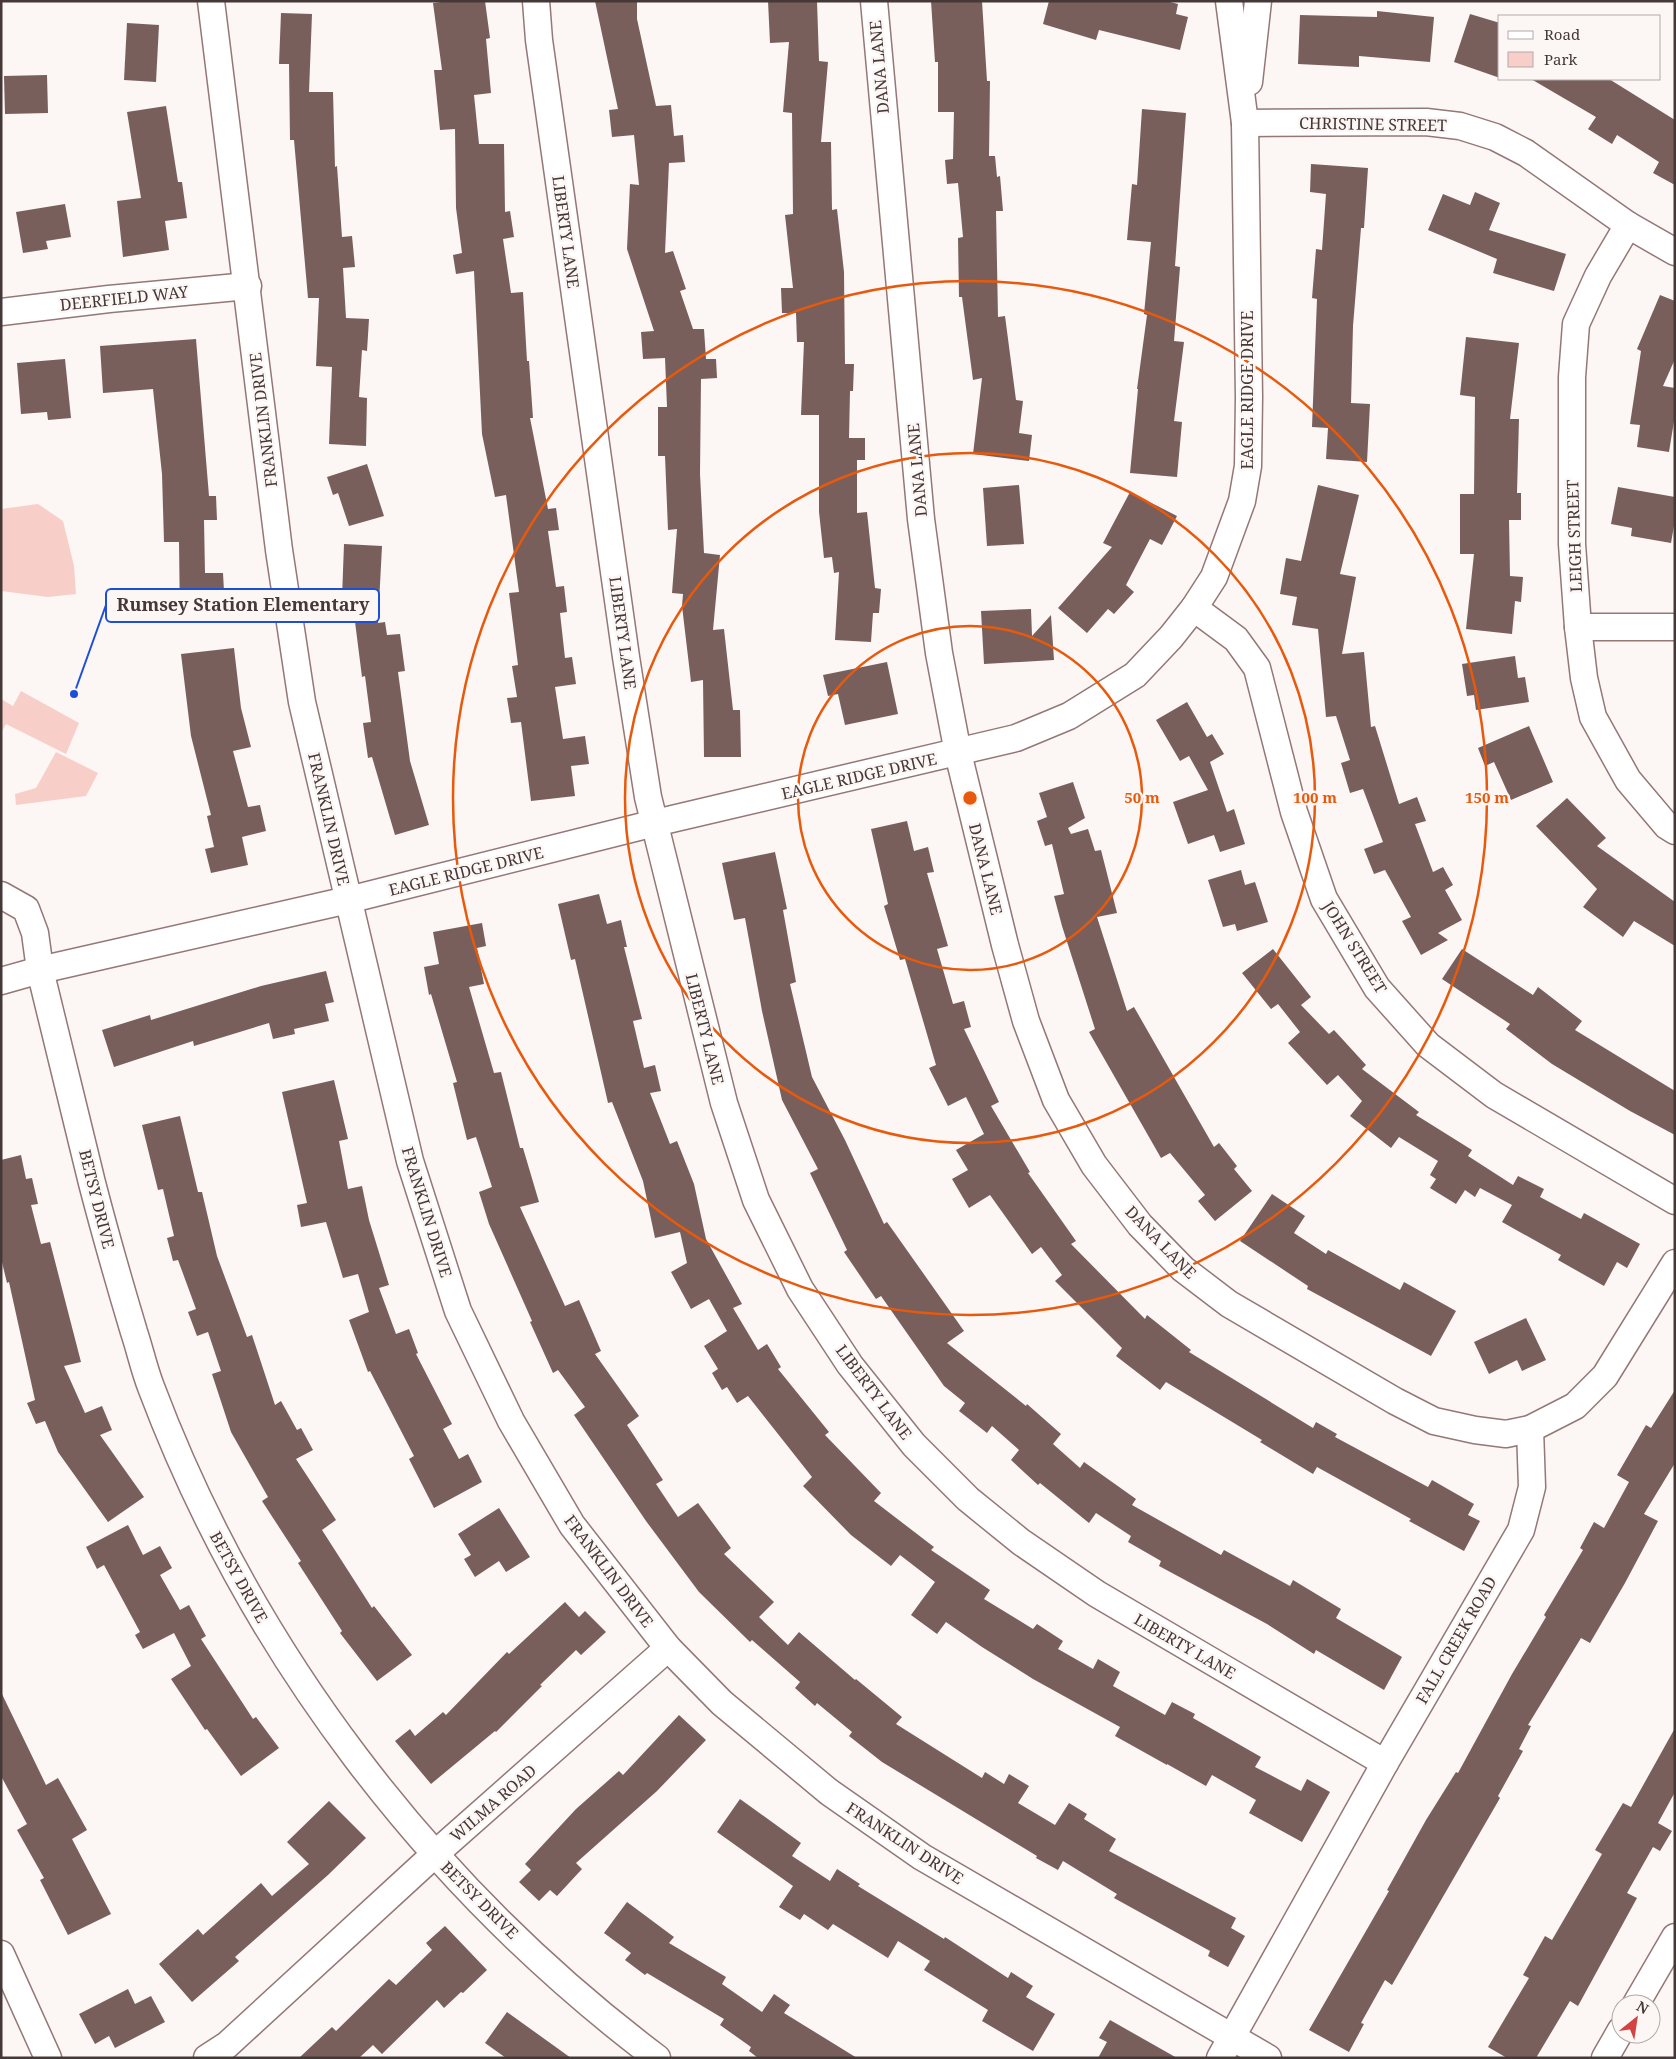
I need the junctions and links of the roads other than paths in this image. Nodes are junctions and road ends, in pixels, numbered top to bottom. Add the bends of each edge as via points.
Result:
1 (211, 1) edge
2 (536, 1) edge
3 (874, 1) edge
4 (1229, 1) edge
5 (1258, 1) edge
6 (1245, 123) junction
7 (1628, 225) junction
8 (1675, 252) edge
9 (248, 286) junction
10 (1, 312) edge
11 (1194, 608) junction
12 (1578, 627) junction
13 (1675, 627) edge
14 (958, 753) junction
15 (655, 823) junction
16 (1675, 831) edge
17 (1, 895) edge
18 (348, 900) junction
19 (40, 970) junction
20 (1, 981) edge
21 (1675, 1202) edge
22 (1675, 1263) edge
23 (1530, 1429) junction
24 (668, 1648) junction
25 (1385, 1763) junction
26 (435, 1854) junction
27 (1675, 1937) edge
28 (1, 1954) edge
29 (1642, 1994) edge
30 (1613, 2044) edge
31 (1226, 2047) edge
32 (223, 2053) edge
33 (48, 2058) edge
34 (656, 2058) edge
35 (1268, 2058) edge
36 (1605, 2058) edge

1 - 9 street, FRANKLIN DRIVE
2 - 15 street, LIBERTY LANE via 626,657
3 - 14 street, DANA LANE via 921,519 939,654
4 - 6 street, EAGLE RIDGE DRIVE
5 - 6 street, EAGLE RIDGE DRIVE
6 - 7 street, CHRISTINE STREET via 1426,122 1460,126 1495,137 1526,153
6 - 11 street, EAGLE RIDGE DRIVE via 1248,466 1234,528 1214,577
7 - 8 street, CHRISTINE STREET
7 - 12 street, LEIGH STREET via 1598,276 1576,324 1572,377 1572,544
9 - 10 street, DEERFIELD WAY
9 - 18 street, FRANKLIN DRIVE via 279,550 302,702
11 - 14 street, EAGLE RIDGE DRIVE via 1135,675 1069,716 1016,738
11 - 21 street, JOHN STREET via 1236,639 1257,668 1294,812 1324,899 1377,988 1428,1045 1494,1095
12 - 13 street
12 - 16 street, LEIGH STREET via 1593,717 1628,780
14 - 15 street, EAGLE RIDGE DRIVE
14 - 23 street, DANA LANE via 1026,1021 1052,1091 1094,1165 1140,1225 1183,1269 1229,1304 1395,1401 1434,1421 1506,1434
15 - 18 street, EAGLE RIDGE DRIVE
15 - 25 street, LIBERTY LANE via 724,1103 756,1200 800,1289 850,1365 914,1445 968,1499 1021,1542 1096,1594
17 - 19 street, BETSY DRIVE via 26,909 35,933
18 - 19 street, EAGLE RIDGE DRIVE
18 - 24 street, FRANKLIN DRIVE via 410,1161 458,1311 511,1421 572,1525
19 - 20 street, EAGLE RIDGE DRIVE
19 - 26 street, BETSY DRIVE via 114,1267 151,1386 211,1528 290,1666 363,1767
22 - 23 street via 1605,1376 1576,1406
23 - 25 street, FALL CREEK ROAD via 1532,1487 1520,1530
24 - 26 street, WILMA ROAD
24 - 31 street, FRANKLIN DRIVE via 722,1703 829,1792 922,1857
25 - 31 street, FALL CREEK ROAD
26 - 32 street, WILMA ROAD
26 - 34 street, BETSY DRIVE via 502,1924 612,2024
27 - 29 street
28 - 33 street
30 - 36 street
31 - 35 street, FRANKLIN DRIVE

